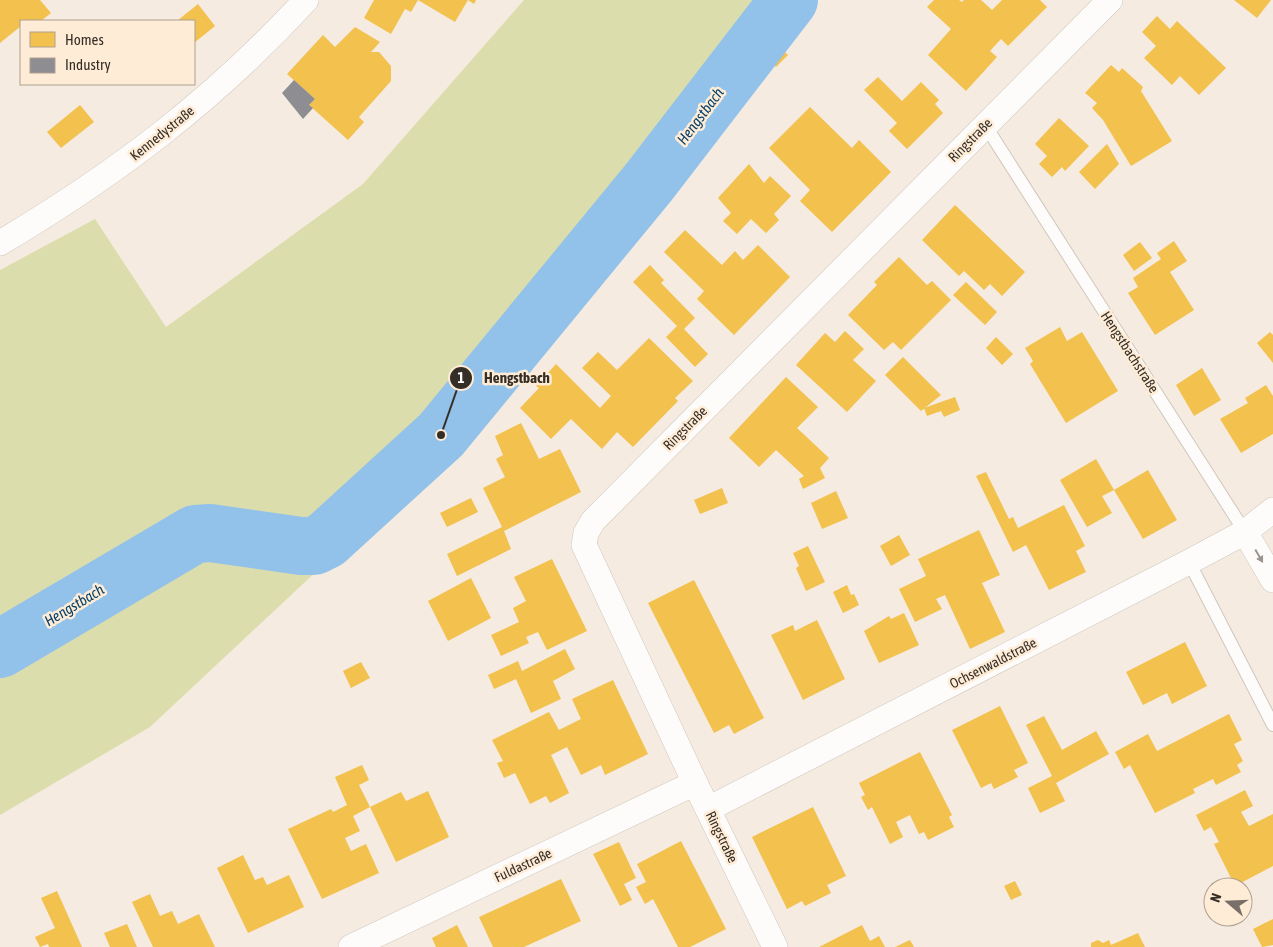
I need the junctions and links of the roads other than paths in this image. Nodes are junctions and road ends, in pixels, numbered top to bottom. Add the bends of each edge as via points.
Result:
1 (1110, 0) edge
2 (303, 1) edge
3 (985, 125) junction
4 (0, 243) edge
5 (1273, 510) edge
6 (1245, 532) junction
7 (1189, 562) junction
8 (1273, 580) edge
9 (1273, 725) edge
10 (695, 783) junction
11 (708, 809) junction
12 (351, 947) edge
13 (775, 947) edge

1 - 3 street, Ringstraße
2 - 4 street, Kennedystraße via 238,68 181,120 127,162
3 - 6 lane, Hengstbachstraße
3 - 10 street, Ringstraße via 593,522 586,533 584,545
5 - 6 street, Ochsenwaldstraße
6 - 7 street, Ochsenwaldstraße
6 -> 8 street, Hengstbachstraße
7 - 9 lane
7 - 11 street, Ochsenwaldstraße
10 - 11 street, Ringstraße
10 - 12 street, Fuldastraße
11 - 13 street, Ringstraße

